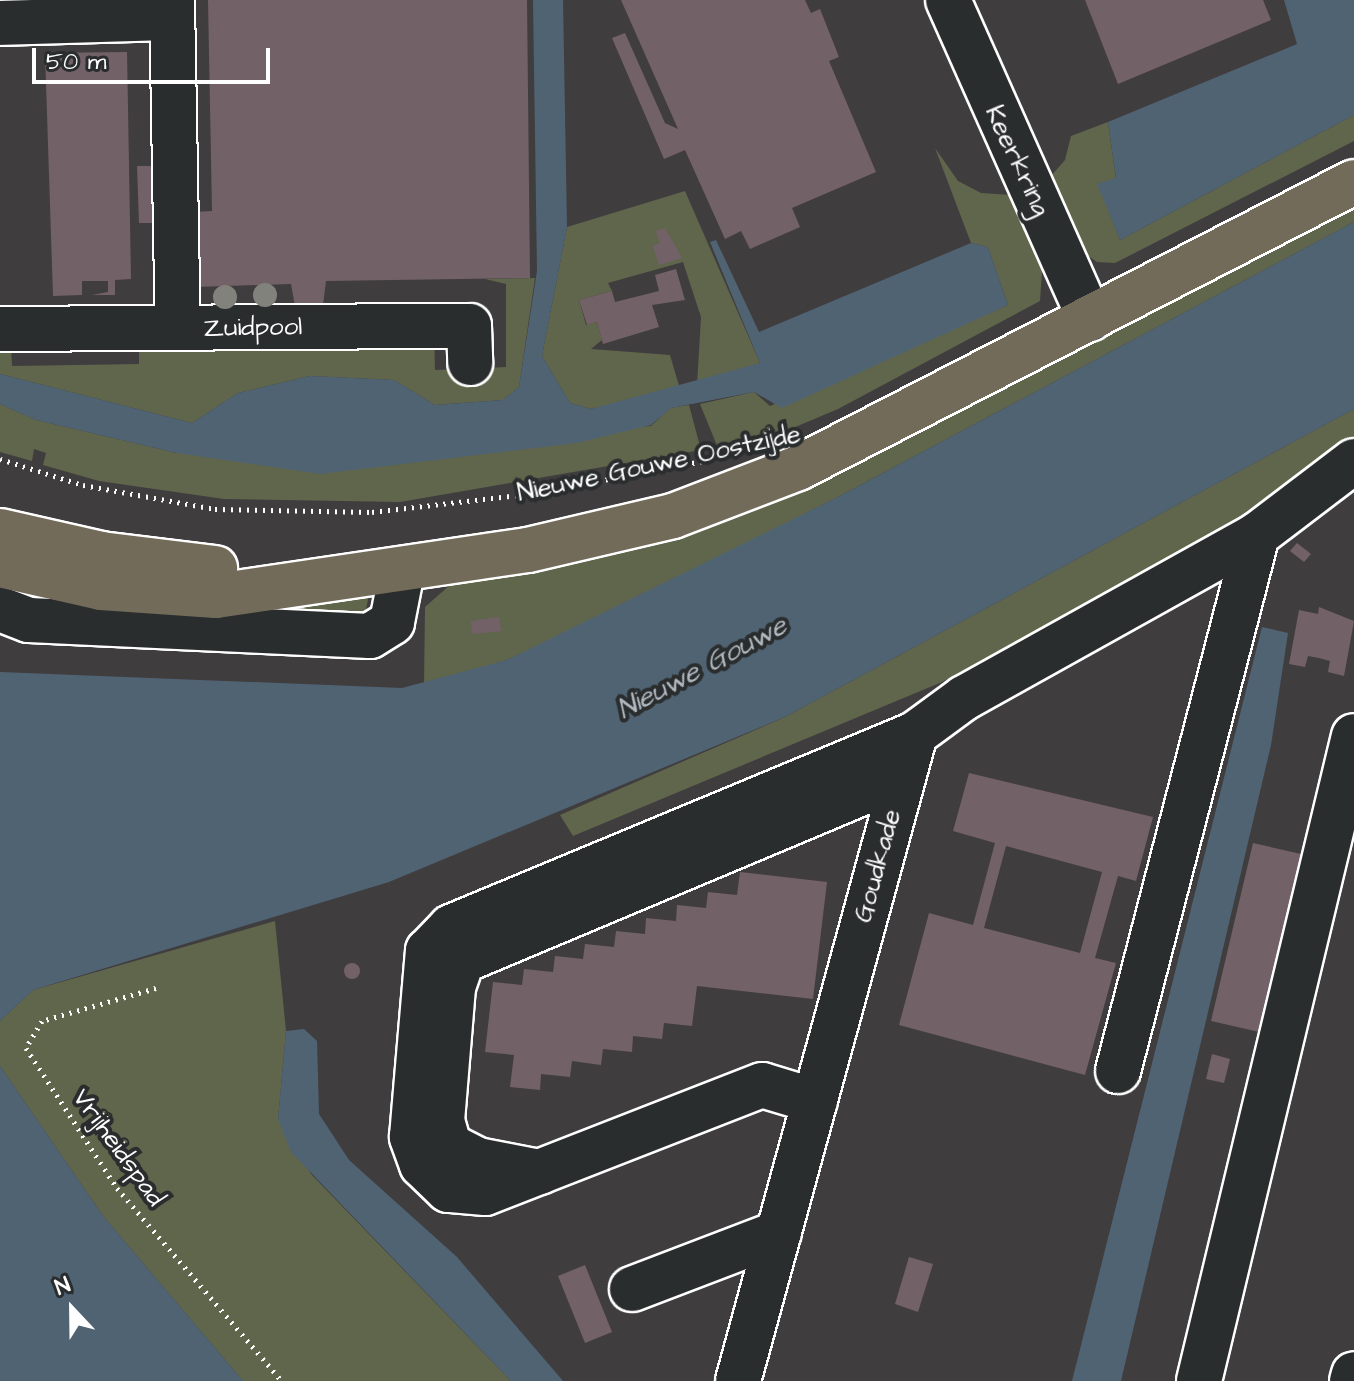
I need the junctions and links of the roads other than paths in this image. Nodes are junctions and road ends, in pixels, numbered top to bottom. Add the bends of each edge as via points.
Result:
1 (948, 0) edge
2 (172, 9) edge
3 (0, 23) edge
4 (1354, 182) edge
5 (1090, 319) junction
6 (178, 328) junction
7 (0, 329) edge
8 (470, 344) dead end
9 (1354, 461) edge
10 (0, 531) edge
11 (1257, 535) junction
12 (0, 565) edge
13 (391, 573) junction
14 (0, 609) edge
15 (915, 734) junction
16 (1354, 736) edge
17 (903, 776) junction
18 (1118, 1071) dead end
19 (815, 1101) junction
20 (540, 1172) junction
21 (779, 1233) junction
22 (632, 1289) dead end
23 (1354, 1374) edge
24 (738, 1381) edge
25 (1199, 1381) edge
26 (1352, 1381) edge

1 - 5 street, Keerkring via 999,126
2 - 3 street via 121,20
2 - 6 street
4 - 5 main road, Nieuwe Gouwe Oostzijde
5 - 13 main road, Nieuwe Gouwe Oostzijde via 736,494 528,550
6 - 7 street, Zuidpool
6 - 8 street, Zuidpool
9 - 11 street
10 - 13 main road, Nieuwe Gouwe Oostzijde via 101,554 220,568
11 - 15 street via 964,698
11 - 18 street
12 - 13 main road, Nieuwe Gouwe Oostzijde via 101,588 216,596
13 - 14 street via 392,622 370,636 29,620
15 - 17 street, Goudkade
15 - 20 street via 451,927 428,951 412,1137 422,1165 448,1190 485,1193
16 - 25 street
17 - 19 street, Goudkade
17 - 20 street via 462,961 453,987 442,1121 449,1145 478,1160
19 - 20 street via 762,1085
19 - 21 street, Goudkade
21 - 22 street
21 - 24 street, Goudkade
23 - 26 street

